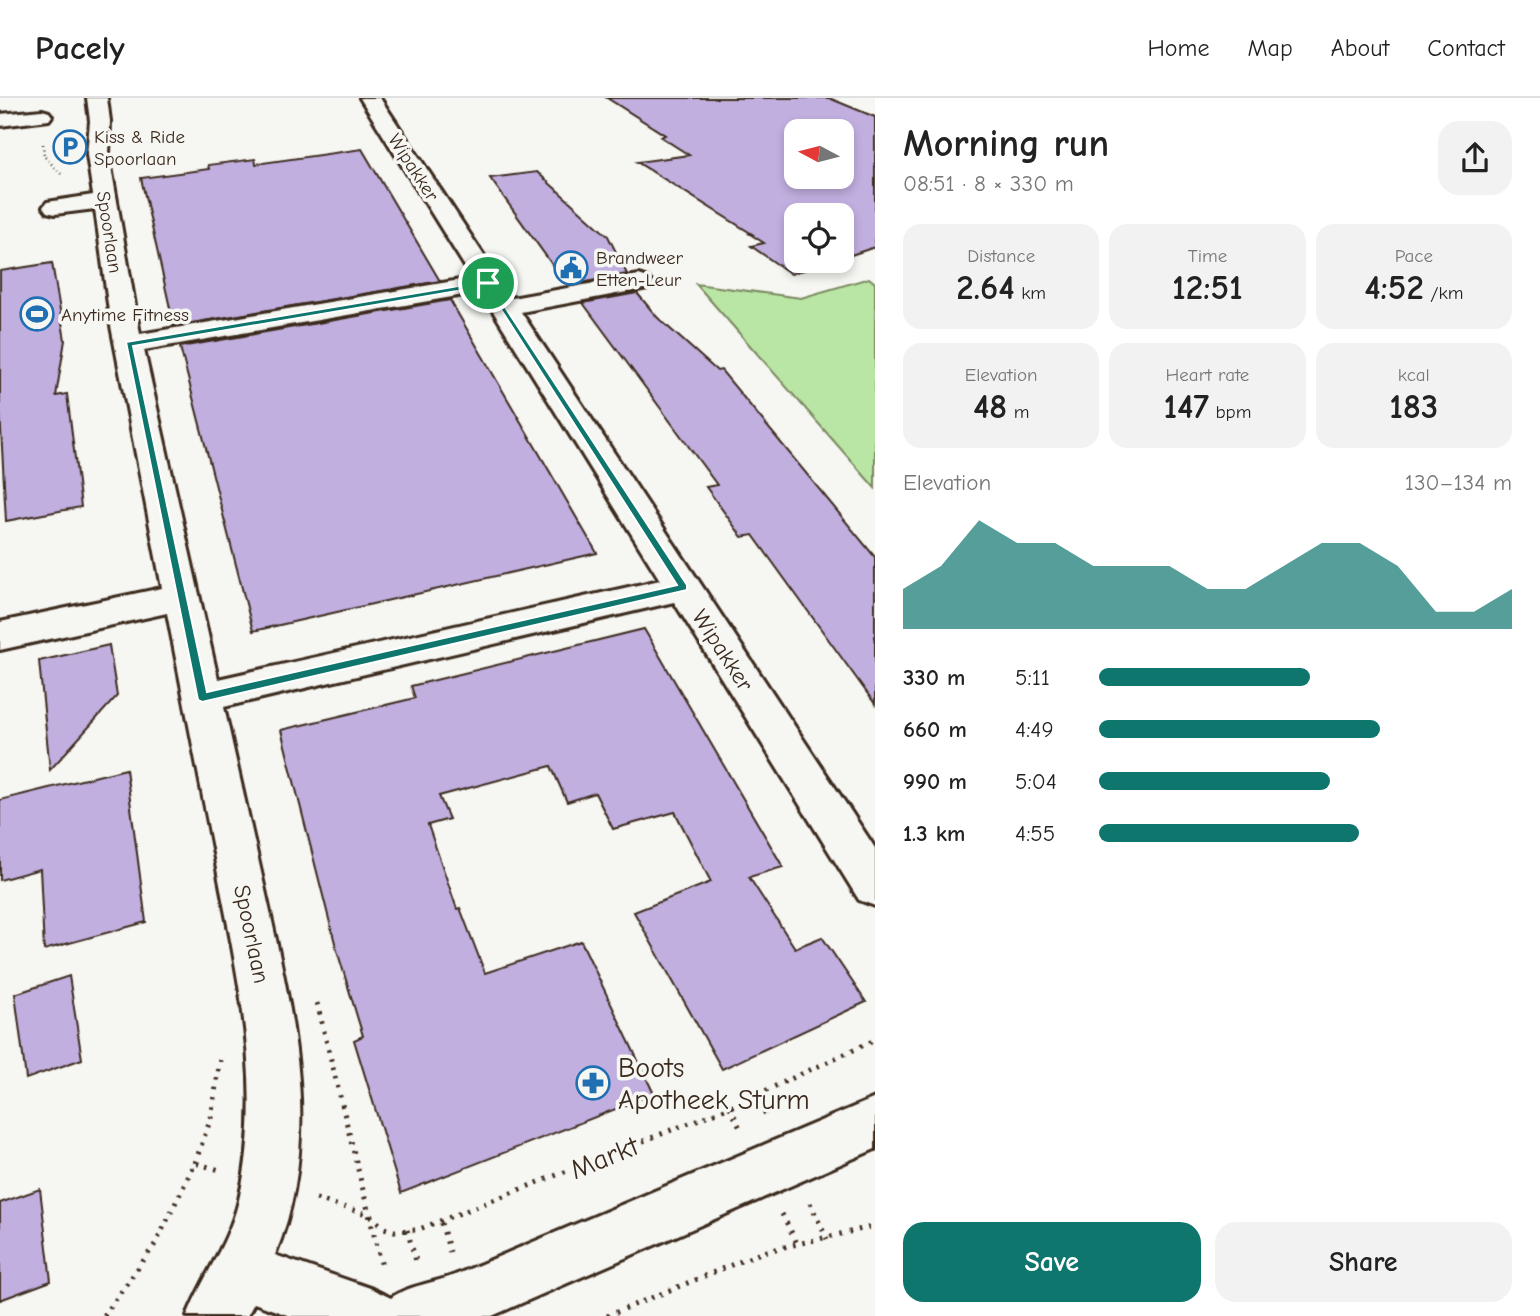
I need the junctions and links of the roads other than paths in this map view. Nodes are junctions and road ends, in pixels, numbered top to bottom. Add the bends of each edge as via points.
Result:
1 (77, 98) edge
2 (97, 98) edge
3 (370, 98) edge
4 (42, 116) dead end
5 (0, 120) edge
6 (98, 155) junction
7 (105, 201) junction
8 (55, 207) dead end
9 (639, 283) dead end
10 (496, 295) junction
11 (129, 344) junction
12 (683, 587) junction
13 (182, 597) junction
14 (0, 636) edge
15 (202, 697) junction
16 (875, 886) edge
17 (875, 1123) edge
18 (228, 1293) edge
19 (370, 1316) edge
20 (412, 1316) edge

1 - 6 street, Spoorlaan via 80,123
2 - 6 street, Spoorlaan
3 - 10 street, Wipakker
4 - 5 street
6 - 7 street, Spoorlaan
7 - 8 street
7 - 11 street, Spoorlaan
9 - 10 street
10 - 11 street
10 - 12 street, Wipakker
11 - 13 street, Spoorlaan via 151,532
12 - 15 street
12 - 16 street, Wipakker
13 - 14 street
13 - 15 street, Spoorlaan
15 - 18 street, Spoorlaan via 266,999 275,1073 270,1185 258,1227
17 - 20 street via 465,1299
18 - 19 street

